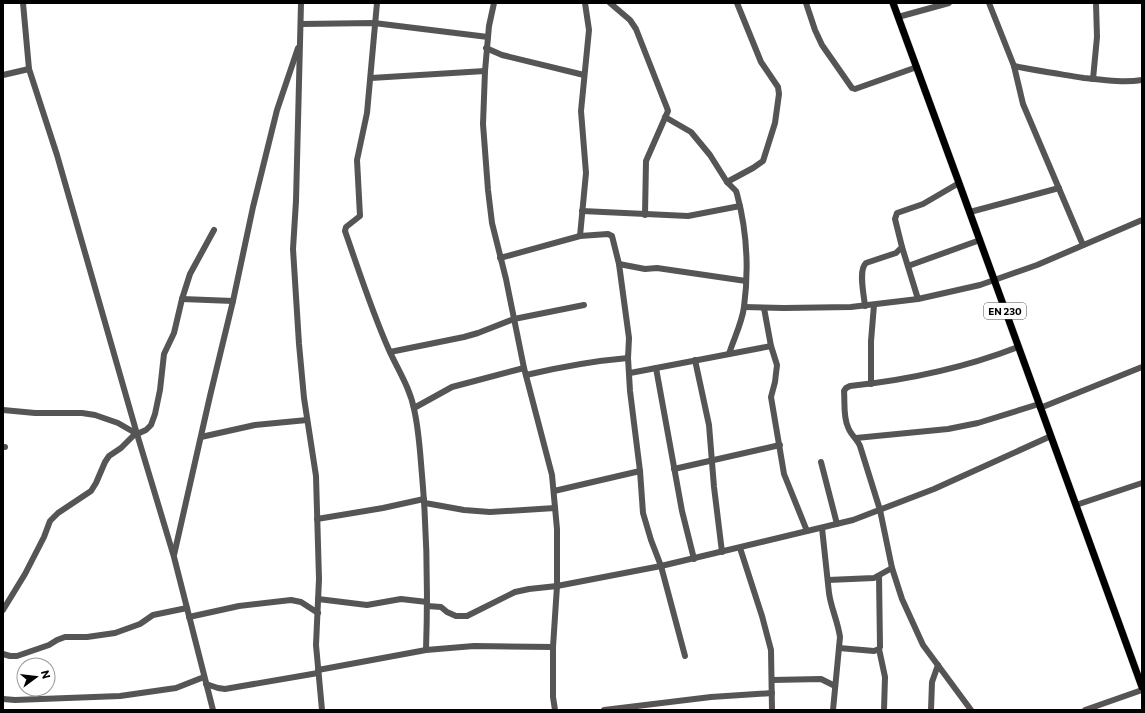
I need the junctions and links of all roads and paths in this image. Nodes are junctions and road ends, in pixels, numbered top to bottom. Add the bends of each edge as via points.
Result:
1 (23, 3) edge
2 (302, 3) edge
3 (377, 3) edge
4 (494, 3) edge
5 (585, 3) edge
6 (610, 3) edge
7 (737, 3) edge
8 (806, 3) edge
9 (893, 3) edge
10 (949, 3) edge
11 (989, 3) edge
12 (1096, 3) edge
13 (898, 17) junction
14 (374, 23) junction
15 (301, 24) junction
16 (488, 37) junction
17 (300, 40) junction
18 (486, 48) junction
19 (1014, 66) junction
20 (917, 67) junction
21 (29, 69) junction
22 (485, 70) junction
23 (3, 75) edge
24 (584, 75) junction
25 (370, 78) junction
26 (1093, 79) junction
27 (1142, 80) edge
28 (665, 117) junction
29 (727, 182) junction
30 (960, 183) junction
31 (1059, 188) junction
32 (740, 206) junction
33 (582, 211) junction
34 (970, 212) junction
35 (645, 215) junction
36 (1142, 220) edge
37 (214, 230) dead end
38 (580, 236) junction
39 (980, 240) junction
40 (1083, 245) junction
41 (902, 247) junction
42 (500, 258) junction
43 (619, 264) junction
44 (908, 266) junction
45 (994, 279) junction
46 (746, 281) junction
47 (182, 299) junction
48 (918, 299) junction
49 (233, 301) junction
50 (584, 305) dead end
51 (874, 305) junction
52 (865, 306) junction
53 (744, 307) junction
54 (764, 308) junction
55 (514, 319) junction
56 (771, 346) junction
57 (1018, 347) junction
58 (390, 352) junction
59 (729, 354) junction
60 (628, 358) junction
61 (694, 360) junction
62 (1142, 367) edge
63 (524, 368) junction
64 (656, 368) junction
65 (630, 374) junction
66 (526, 375) junction
67 (870, 384) junction
68 (1040, 406) junction
69 (414, 408) junction
70 (3, 410) edge
71 (307, 420) junction
72 (136, 434) junction
73 (1051, 436) junction
74 (200, 437) junction
75 (856, 438) junction
76 (780, 445) junction
77 (712, 460) junction
78 (821, 462) dead end
79 (674, 469) junction
80 (640, 471) junction
81 (1142, 483) edge
82 (554, 490) junction
83 (424, 501) junction
84 (1076, 505) junction
85 (555, 508) junction
86 (880, 510) junction
87 (317, 519) junction
88 (837, 524) junction
89 (822, 528) junction
90 (807, 531) junction
91 (740, 548) junction
92 (722, 552) junction
93 (174, 557) junction
94 (694, 559) junction
95 (661, 566) junction
96 (892, 568) junction
97 (879, 576) junction
98 (828, 580) junction
99 (557, 586) junction
100 (318, 598) junction
101 (427, 604) junction
102 (187, 608) junction
103 (3, 610) edge
104 (318, 613) junction
105 (189, 617) junction
106 (552, 647) junction
107 (839, 648) junction
108 (879, 649) junction
109 (426, 650) junction
110 (3, 654) edge
111 (685, 656) dead end
112 (938, 665) junction
113 (318, 672) junction
114 (204, 677) junction
115 (772, 680) junction
116 (206, 684) junction
117 (835, 686) junction
118 (1142, 689) edge
119 (772, 693) junction
120 (3, 699) edge
121 (213, 710) edge
122 (322, 710) edge
123 (555, 710) edge
124 (604, 710) edge
125 (772, 710) edge
126 (833, 710) edge
127 (884, 710) edge
128 (931, 710) edge
129 (971, 710) edge
130 (1085, 710) edge

1 - 21 street
2 - 15 street
3 - 14 street
4 - 16 street
5 - 24 street via 589,30
6 - 28 street via 630,20 636,29 667,105
7 - 29 street via 762,62 778,87 779,94 775,124 763,160 754,168
8 - 20 street via 822,45 852,88
9 - 13 main road, EN 230
10 - 13 street
11 - 19 street
12 - 26 street via 1097,36
13 - 20 main road, EN 230
14 - 15 street
14 - 16 street
14 - 25 street
15 - 17 street
16 - 18 street
17 - 49 street via 277,110
17 - 71 street via 293,249 298,344
18 - 22 street
18 - 24 street via 502,55
19 - 26 street
19 - 31 street via 1023,104
20 - 30 main road, EN 230
21 - 23 street
21 - 72 street via 57,155
22 - 25 street
22 - 42 street via 484,151 492,223
24 - 33 street via 581,111 586,173
25 - 58 street via 367,113 356,160 360,216 345,228
26 - 27 street
28 - 29 street via 691,132
28 - 35 street via 646,161
29 - 32 street via 736,191
30 - 34 main road, EN 230
30 - 41 street via 923,204 897,213 895,219
31 - 34 street
31 - 40 street
32 - 35 street via 696,216
32 - 46 street via 748,260
33 - 35 street
33 - 38 street
34 - 39 main road, EN 230
36 - 40 street
37 - 47 street via 190,274
38 - 42 street
38 - 43 street via 612,236
39 - 44 street
39 - 45 main road, EN 230
40 - 45 street via 1037,265
41 - 44 street
41 - 52 street via 896,253 864,265 862,274
42 - 55 street
43 - 46 street
43 - 60 street via 629,338
44 - 48 street
45 - 48 street via 980,285
45 - 57 main road, EN 230
46 - 53 street
47 - 49 street
47 - 72 street via 174,332 164,354 155,414 151,425
48 - 51 street
49 - 74 street
50 - 55 street
51 - 52 street
51 - 67 street
52 - 54 street
53 - 54 street
53 - 59 street
54 - 56 street
55 - 58 street via 464,337
55 - 63 street
56 - 59 street
56 - 76 street via 777,371 771,397
57 - 67 street via 956,367
57 - 68 main road, EN 230
58 - 69 street
59 - 61 street
60 - 65 street
60 - 66 street via 562,366
61 - 64 street
61 - 77 street via 709,425
62 - 68 street
63 - 66 street
63 - 69 street via 452,387
64 - 65 street
64 - 79 street
65 - 80 street via 632,416
66 - 82 street via 551,469
67 - 75 street via 850,386 844,391 846,422
68 - 73 main road, EN 230
68 - 75 street via 948,430
69 - 83 street
70 - 72 street via 96,415 118,423
71 - 74 street via 255,425
71 - 87 street via 316,476
72 - 93 street
72 - 103 street via 109,456 91,491 58,513 50,522 25,574
73 - 84 main road, EN 230
73 - 86 street via 934,489
74 - 93 street
75 - 86 street
76 - 77 street
76 - 90 street via 786,479
77 - 79 street
77 - 92 street
78 - 88 street
79 - 94 street
80 - 82 street
80 - 95 street via 644,522
81 - 84 street
82 - 85 street
83 - 85 street via 464,510 490,512
83 - 87 street
83 - 101 street
84 - 118 main road, EN 230
85 - 99 street
86 - 88 street
86 - 96 street
87 - 100 street
88 - 89 street
89 - 90 street
89 - 98 street
90 - 91 street
91 - 92 street
91 - 115 street via 771,650
92 - 94 street
93 - 102 street
94 - 95 street
95 - 99 street
95 - 111 street
96 - 97 street
96 - 112 street via 902,599 923,645
97 - 98 street via 859,580
97 - 108 street
98 - 107 street via 830,602 839,628
99 - 101 street via 515,592 467,616 456,616 441,607
99 - 106 street
100 - 101 street via 367,605 401,599
100 - 104 street
101 - 109 street
102 - 105 street
102 - 110 street via 153,614 140,624 115,633 60,638 49,645 21,655
104 - 105 street via 300,602 291,600 239,606
104 - 113 street
105 - 114 street
106 - 109 street via 474,646
106 - 123 street
107 - 108 street via 874,651
107 - 117 street
108 - 127 street via 885,677
109 - 113 street
112 - 128 street via 932,682
112 - 129 street
113 - 116 street via 225,689
113 - 122 street
114 - 116 street
114 - 120 street via 176,688 120,696
115 - 117 street via 821,679
115 - 119 street
116 - 121 street
117 - 126 street
118 - 130 street
119 - 124 street via 711,697
119 - 125 street

